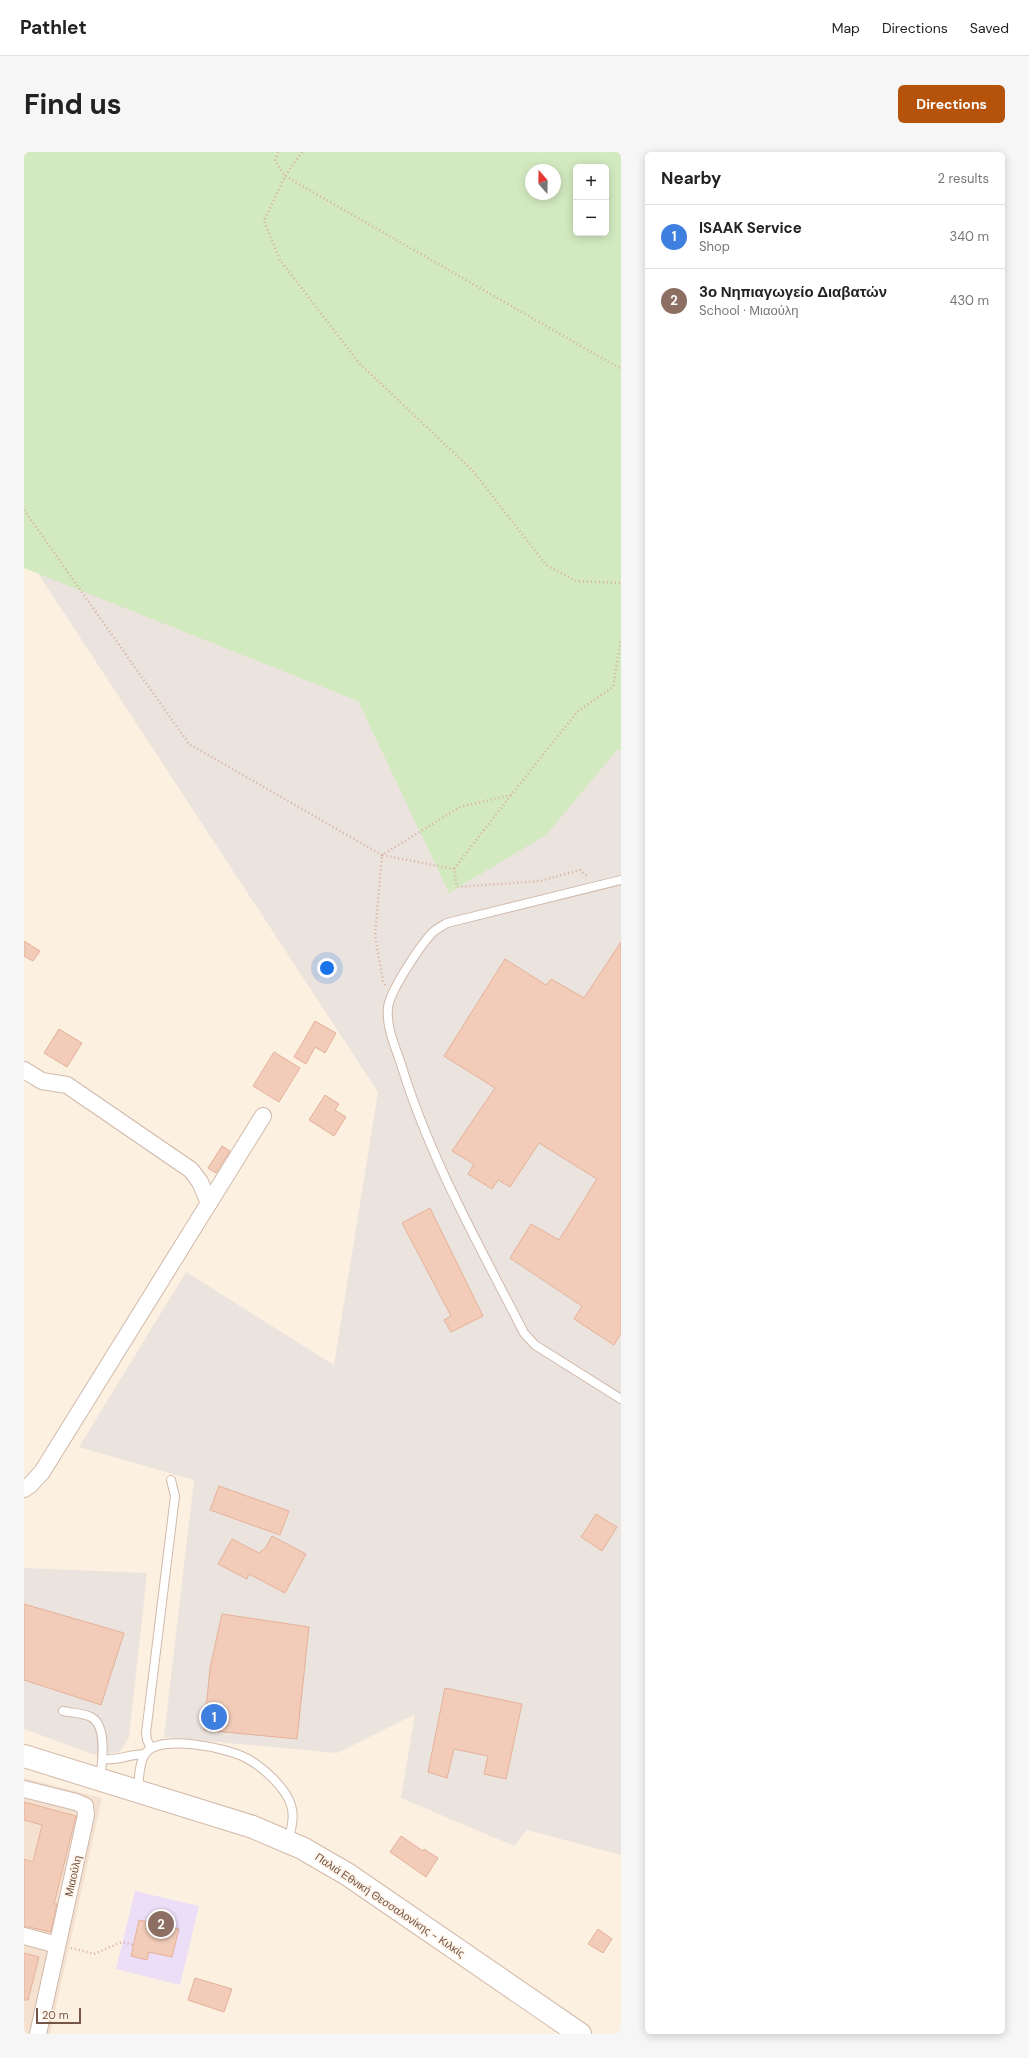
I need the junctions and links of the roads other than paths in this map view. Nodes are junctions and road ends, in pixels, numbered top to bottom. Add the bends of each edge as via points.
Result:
1 (621, 880) edge
2 (24, 1070) edge
3 (263, 1116) dead end
4 (209, 1203) junction
5 (621, 1399) edge
6 (171, 1480) dead end
7 (24, 1489) edge
8 (63, 1711) dead end
9 (151, 1748) junction
10 (145, 1754) junction
11 (24, 1756) edge
12 (103, 1759) junction
13 (100, 1780) junction
14 (24, 1789) edge
15 (137, 1792) junction
16 (288, 1841) junction
17 (24, 1936) edge
18 (57, 1944) junction
19 (38, 2034) edge
20 (580, 2034) edge

1 - 5 lane via 447,922 433,932 418,950 388,1007 388,1024 413,1105 439,1168 524,1333 535,1345
2 - 4 street via 42,1081 67,1085 191,1170 200,1182
3 - 4 street
4 - 7 street via 42,1472
6 - 9 lane via 175,1496 146,1733
8 - 12 lane via 91,1718 96,1723 103,1740
9 - 10 lane
9 - 16 lane via 164,1743 180,1743 228,1750 247,1758 284,1790 292,1806 293,1818
10 - 12 lane via 132,1754 112,1760
10 - 15 lane
11 - 13 main road, Παλιά Εθνική Θεσσαλονίκης - Κιλκίς
12 - 13 lane
13 - 15 main road, Παλιά Εθνική Θεσσαλονίκης - Κιλκίς
14 - 18 street, Μιαούλη via 85,1806 86,1815
15 - 16 main road, Παλιά Εθνική Θεσσαλονίκης - Κιλκίς via 253,1827
16 - 20 main road, Παλιά Εθνική Θεσσαλονίκης - Κιλκίς via 347,1874
17 - 18 street
18 - 19 street, Μιαούλη

